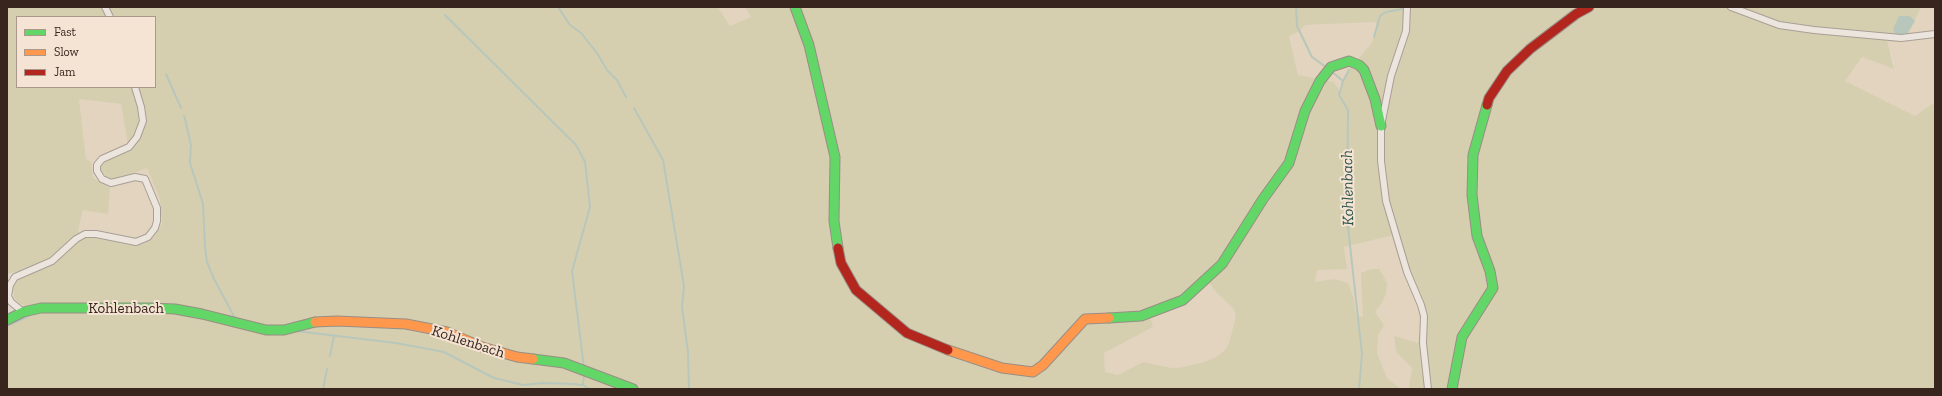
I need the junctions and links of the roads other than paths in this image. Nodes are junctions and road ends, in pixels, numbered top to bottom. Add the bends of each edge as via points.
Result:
1 (105, 7) edge
2 (795, 7) edge
3 (1407, 7) edge
4 (1589, 7) edge
5 (1731, 7) edge
6 (110, 16) edge
7 (1935, 34) edge
8 (135, 88) edge
9 (1381, 126) junction
10 (23, 312) junction
11 (7, 320) edge
12 (633, 389) edge
13 (1428, 389) edge
14 (1452, 389) edge

1 - 6 street
2 - 9 street via 809,45 835,157 834,221 838,250 847,276 861,294 907,333 962,356 1002,368 1033,372 1043,365 1085,319 1141,316 1183,300 1205,282 1222,264 1289,163 1305,111 1320,81 1329,70 1349,61 1364,70 1375,99
3 - 9 street via 1406,31 1391,76
4 - 14 street via 1530,49 1507,71 1487,105 1473,155 1472,195 1477,236 1490,271 1493,288 1462,337
5 - 7 street via 1779,25 1807,29 1901,38
8 - 10 street via 143,121 138,137 129,147 102,159 97,171 102,180 111,183 135,177 145,179 157,208 158,221 155,228 148,237 136,242 101,234 85,234 52,261 15,277 8,296
9 - 13 street via 1381,161 1386,201 1407,272 1424,316 1423,343
10 - 11 street, Kohlenbach
10 - 12 street, Kohlenbach via 41,308 175,309 266,330 284,330 317,322 337,321 406,324 447,332 482,347 517,357 564,363

